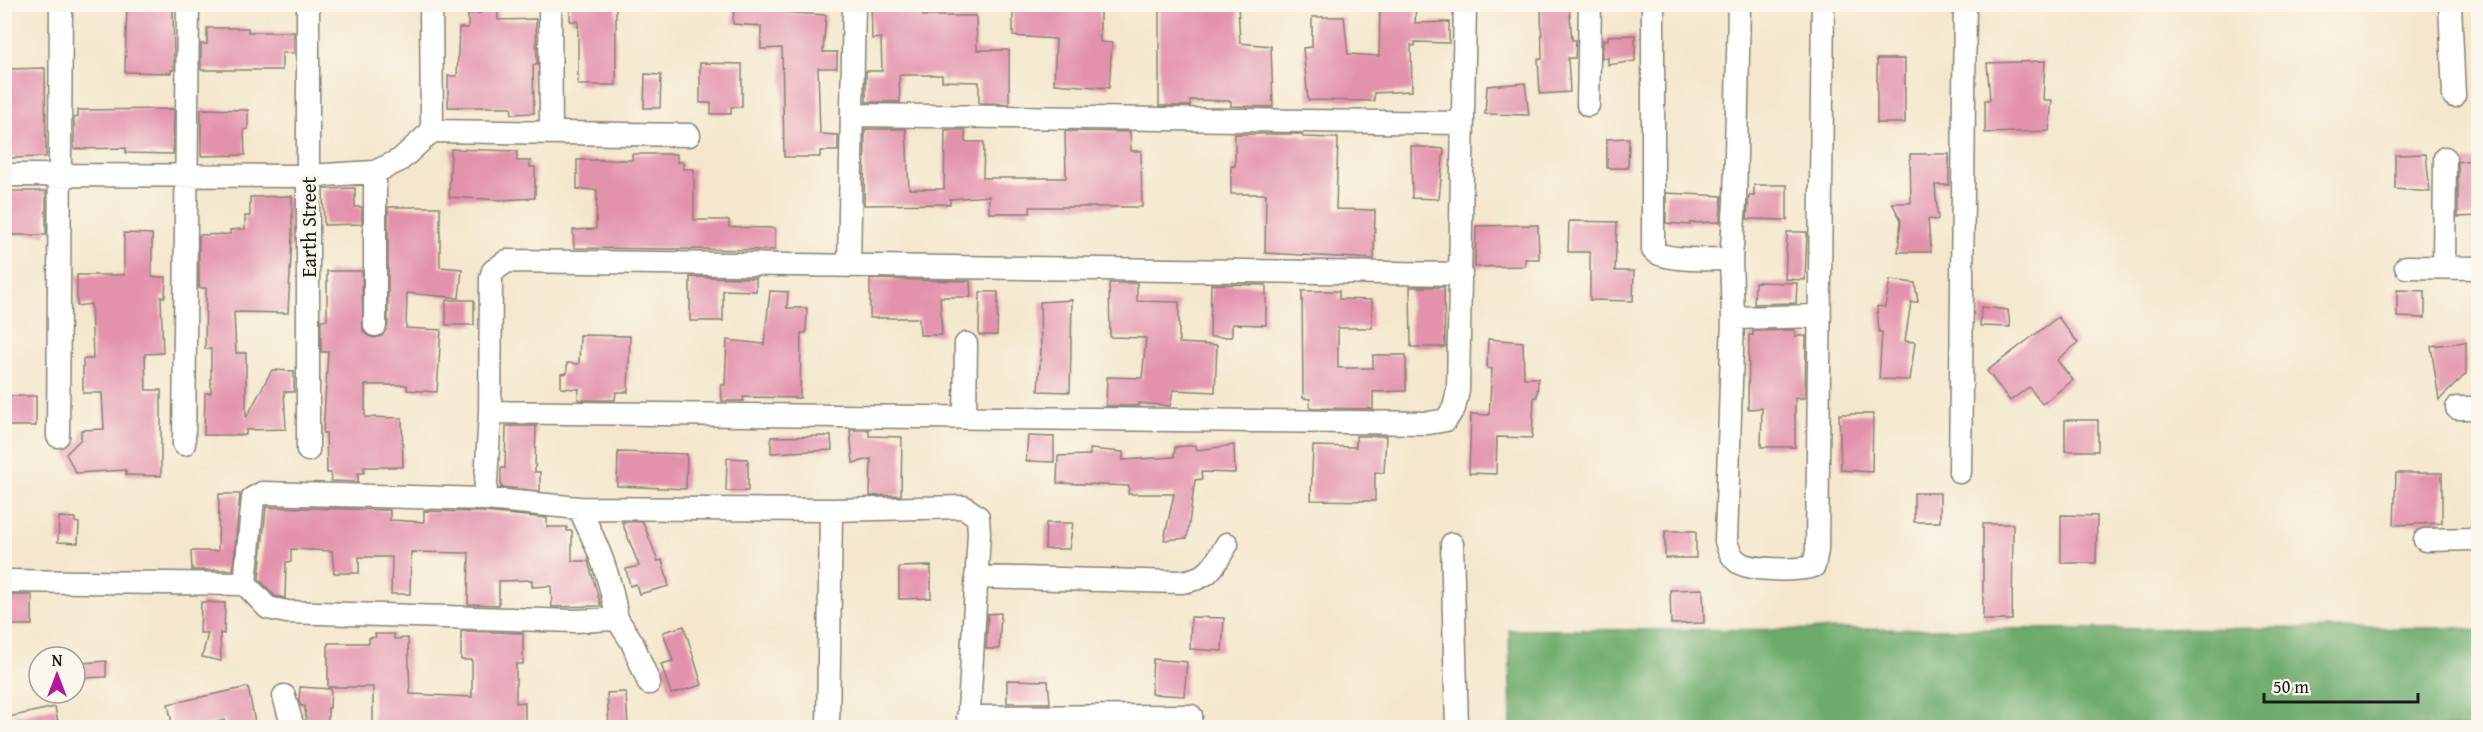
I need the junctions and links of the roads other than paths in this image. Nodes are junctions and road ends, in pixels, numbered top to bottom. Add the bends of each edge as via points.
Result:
1 (61, 4) edge
2 (188, 4) edge
3 (308, 4) edge
4 (431, 4) edge
5 (550, 4) edge
6 (854, 4) edge
7 (1465, 4) edge
8 (1590, 4) edge
9 (1653, 4) edge
10 (1739, 4) edge
11 (1823, 4) edge
12 (1965, 4) edge
13 (2450, 4) edge
14 (2454, 96) dead end
15 (1588, 105) dead end
16 (853, 115) junction
17 (1462, 123) junction
18 (432, 131) junction
19 (551, 133) junction
20 (689, 135) dead end
21 (2445, 158) dead end
22 (375, 172) junction
23 (186, 174) junction
24 (4, 175) edge
25 (62, 175) junction
26 (308, 176) junction
27 (1731, 259) junction
28 (849, 264) junction
29 (2406, 267) dead end
30 (2444, 267) junction
31 (2478, 268) edge
32 (1461, 274) junction
33 (1820, 315) junction
34 (1733, 318) junction
35 (375, 325) dead end
36 (966, 344) dead end
37 (490, 412) junction
38 (965, 417) junction
39 (58, 436) dead end
40 (184, 444) dead end
41 (308, 450) dead end
42 (1960, 472) dead end
43 (485, 498) junction
44 (579, 508) junction
45 (831, 510) junction
46 (2478, 539) edge
47 (2425, 540) dead end
48 (1227, 544) dead end
49 (1452, 544) dead end
50 (976, 577) junction
51 (4, 581) edge
52 (245, 584) junction
53 (617, 619) junction
54 (649, 682) dead end
55 (284, 696) dead end
56 (1191, 716) dead end
57 (968, 722) edge
58 (293, 728) edge
59 (828, 728) edge
60 (1457, 728) edge

1 - 25 street
2 - 23 street
3 - 26 street, Earth Street
4 - 18 street
5 - 19 street
6 - 16 street
7 - 17 street
8 - 15 street
9 - 27 street via 1653,250 1670,256
10 - 27 street
11 - 33 street
12 - 42 street
13 - 14 street
16 - 17 street
16 - 28 street
17 - 32 street
18 - 19 street
18 - 22 street via 400,160
19 - 20 street
21 - 30 street
22 - 26 street
22 - 35 street
23 - 25 street
23 - 26 street
23 - 40 street
24 - 25 street
25 - 39 street
26 - 41 street, Earth Street
27 - 34 street
28 - 32 street
28 - 37 street via 507,261 493,271 491,278
29 - 30 street
30 - 31 street
32 - 38 street via 1458,390 1452,414 1440,422
33 - 34 street
33 - 34 street via 1817,560 1814,566 1798,570 1746,566 1729,552 1726,541
36 - 38 street
37 - 38 street
37 - 43 street
43 - 44 street
43 - 52 street via 255,494
44 - 45 street
44 - 53 street via 603,557
45 - 50 street via 950,506 972,511 978,517 979,533
45 - 59 street
46 - 47 street
48 - 50 street via 1210,572 1181,582
49 - 60 street
50 - 57 street
51 - 52 street
52 - 53 street via 263,604 276,611
53 - 54 street
55 - 58 street
56 - 57 street

